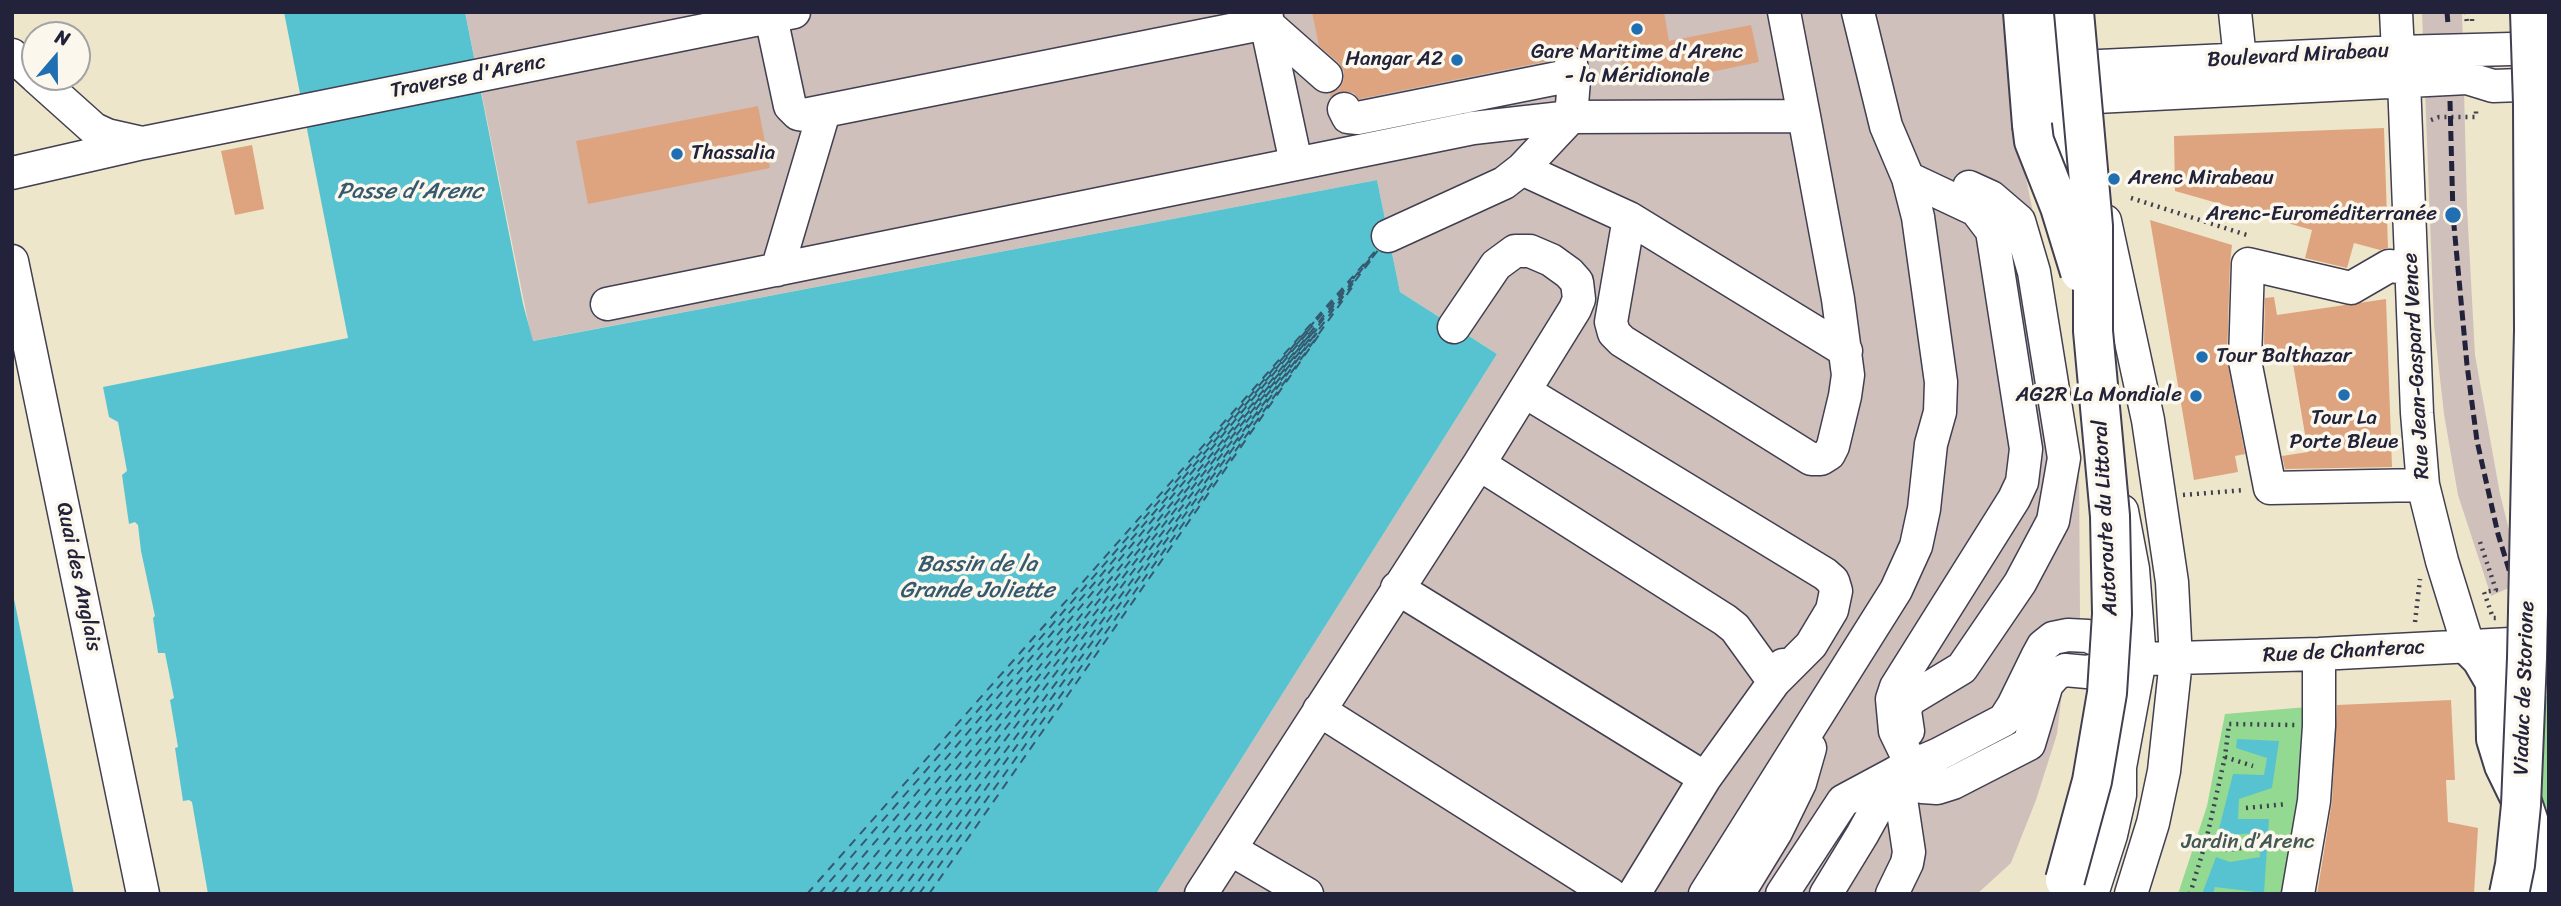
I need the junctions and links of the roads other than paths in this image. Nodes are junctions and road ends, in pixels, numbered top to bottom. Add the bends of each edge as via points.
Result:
1 (1784, 12) edge
2 (1858, 12) edge
3 (2023, 12) edge
4 (2042, 12) edge
5 (2074, 12) edge
6 (2081, 12) edge
7 (2235, 12) edge
8 (2396, 12) edge
9 (2530, 12) edge
10 (783, 15) edge
11 (1267, 18) edge
12 (2549, 48) edge
13 (2240, 59) junction
14 (2087, 66) junction
15 (2401, 67) junction
16 (2048, 69) junction
17 (1326, 76) dead end
18 (2549, 84) edge
19 (51, 91) edge
20 (2090, 97) junction
21 (2052, 100) junction
22 (1344, 108) dead end
23 (824, 112) junction
24 (1804, 116) junction
25 (1570, 117) junction
26 (143, 143) junction
27 (1296, 163) junction
28 (1904, 167) junction
29 (1522, 169) junction
30 (12, 173) edge
31 (1629, 218) junction
32 (1388, 236) dead end
33 (2009, 240) junction
34 (12, 261) edge
35 (2411, 268) junction
36 (777, 270) junction
37 (607, 304) dead end
38 (1454, 327) dead end
39 (2093, 331) junction
40 (1846, 351) junction
41 (1524, 391) junction
42 (1479, 464) junction
43 (2423, 485) junction
44 (1397, 588) junction
45 (1810, 614) dead end
46 (2538, 643) edge
47 (2468, 645) junction
48 (2319, 654) junction
49 (2140, 659) junction
50 (2176, 660) junction
51 (1774, 682) junction
52 (2495, 682) junction
53 (1831, 694) junction
54 (1319, 710) junction
55 (1900, 771) junction
56 (1705, 778) junction
57 (1230, 849) junction
58 (143, 894) edge
59 (1201, 894) edge
60 (1307, 894) edge
61 (1611, 894) edge
62 (1634, 894) edge
63 (1705, 894) edge
64 (1738, 894) edge
65 (1782, 894) edge
66 (1803, 894) edge
67 (1826, 894) edge
68 (1892, 894) edge
69 (2060, 894) edge
70 (2092, 894) edge
71 (2132, 894) edge
72 (2298, 894) edge
73 (2509, 894) edge
74 (2542, 894) edge

1 - 24 street
2 - 28 street via 1886,126
3 - 39 highway, bridge via 2034,141 2076,253
4 - 16 street
5 - 39 highway, Autoroute du Littoral, bridge via 2092,226
6 - 14 street
7 - 13 street
8 - 15 street, Rue Jean-Gaspard Vence
9 - 73 highway, Viaduc de Storione, bridge via 2534,303 2530,482 2523,771
10 - 23 street via 790,106 804,116
10 - 26 street, Traverse d'Arenc
11 - 17 street
11 - 23 street
11 - 27 street
12 - 15 street, Boulevard Mirabeau
13 - 14 street, Boulevard Mirabeau
13 - 15 street, Boulevard Mirabeau
14 - 16 street, Boulevard Mirabeau
14 - 20 street
15 - 18 street, Boulevard Mirabeau via 2493,86
15 - 20 street, Boulevard Mirabeau
15 - 35 street, Rue Jean-Gaspard Vence
16 - 21 street
19 - 26 street, Traverse d'Arenc via 94,129
20 - 21 street, Boulevard Mirabeau
20 - 50 street via 2098,182 2148,420 2172,582
21 - 49 street via 2133,569
22 - 25 street via 1348,117 1357,118 1572,70
23 - 36 street
24 - 25 street
24 - 40 street
25 - 27 street via 1473,128
25 - 29 street
26 - 30 street, Traverse d'Arenc
27 - 36 street
28 - 33 street via 1976,210 1992,231
28 - 53 street via 1920,226 1941,382 1940,412 1916,546 1896,590
29 - 31 street
29 - 32 street via 1504,183
31 - 40 street
31 - 40 street via 1611,322 1614,333 1811,459 1821,459 1833,446 1846,396
33 - 55 street via 2023,424 2022,482 1896,687 1892,699
33 - 55 street via 2034,272 2064,458 2057,505 2049,533 1968,662 1909,700
34 - 58 street, Quai des Anglais
35 - 43 street, Rue Jean-Gaspard Vence
35 - 43 street via 2389,266 2351,288 2248,264 2245,360 2270,488
36 - 37 street
38 - 41 street via 1496,265 1514,251 1551,260 1575,278 1579,287 1575,309
39 - 69 highway, Autoroute du Littoral, bridge via 2110,516 2108,693 2092,781
41 - 42 street
41 - 51 street via 1833,581 1836,591 1826,620 1811,645
42 - 44 street
42 - 51 street via 1725,620
43 - 47 street, Rue Jean-Gaspard Vence
44 - 54 street
44 - 56 street
45 - 51 street
46 - 47 street, Rue de Chanterac
46 - 52 highway via 2513,650
47 - 48 street, Rue de Chanterac
47 - 52 highway
48 - 50 street, Rue de Chanterac
48 - 72 street via 2314,801
49 - 50 street, Rue de Chanterac
49 - 55 street, Rue de Chanterac via 2056,674 2042,697 2029,744 1953,783 1922,787
49 - 70 street via 2120,767 2120,795
50 - 71 street via 2164,771
51 - 56 street
52 - 74 highway via 2496,739 2535,840
53 - 63 street
53 - 64 street via 1800,783
54 - 57 street
54 - 61 street
55 - 65 street via 1843,801
55 - 66 street
55 - 67 street
55 - 68 street via 1909,852
56 - 62 street
57 - 59 street
57 - 60 street

